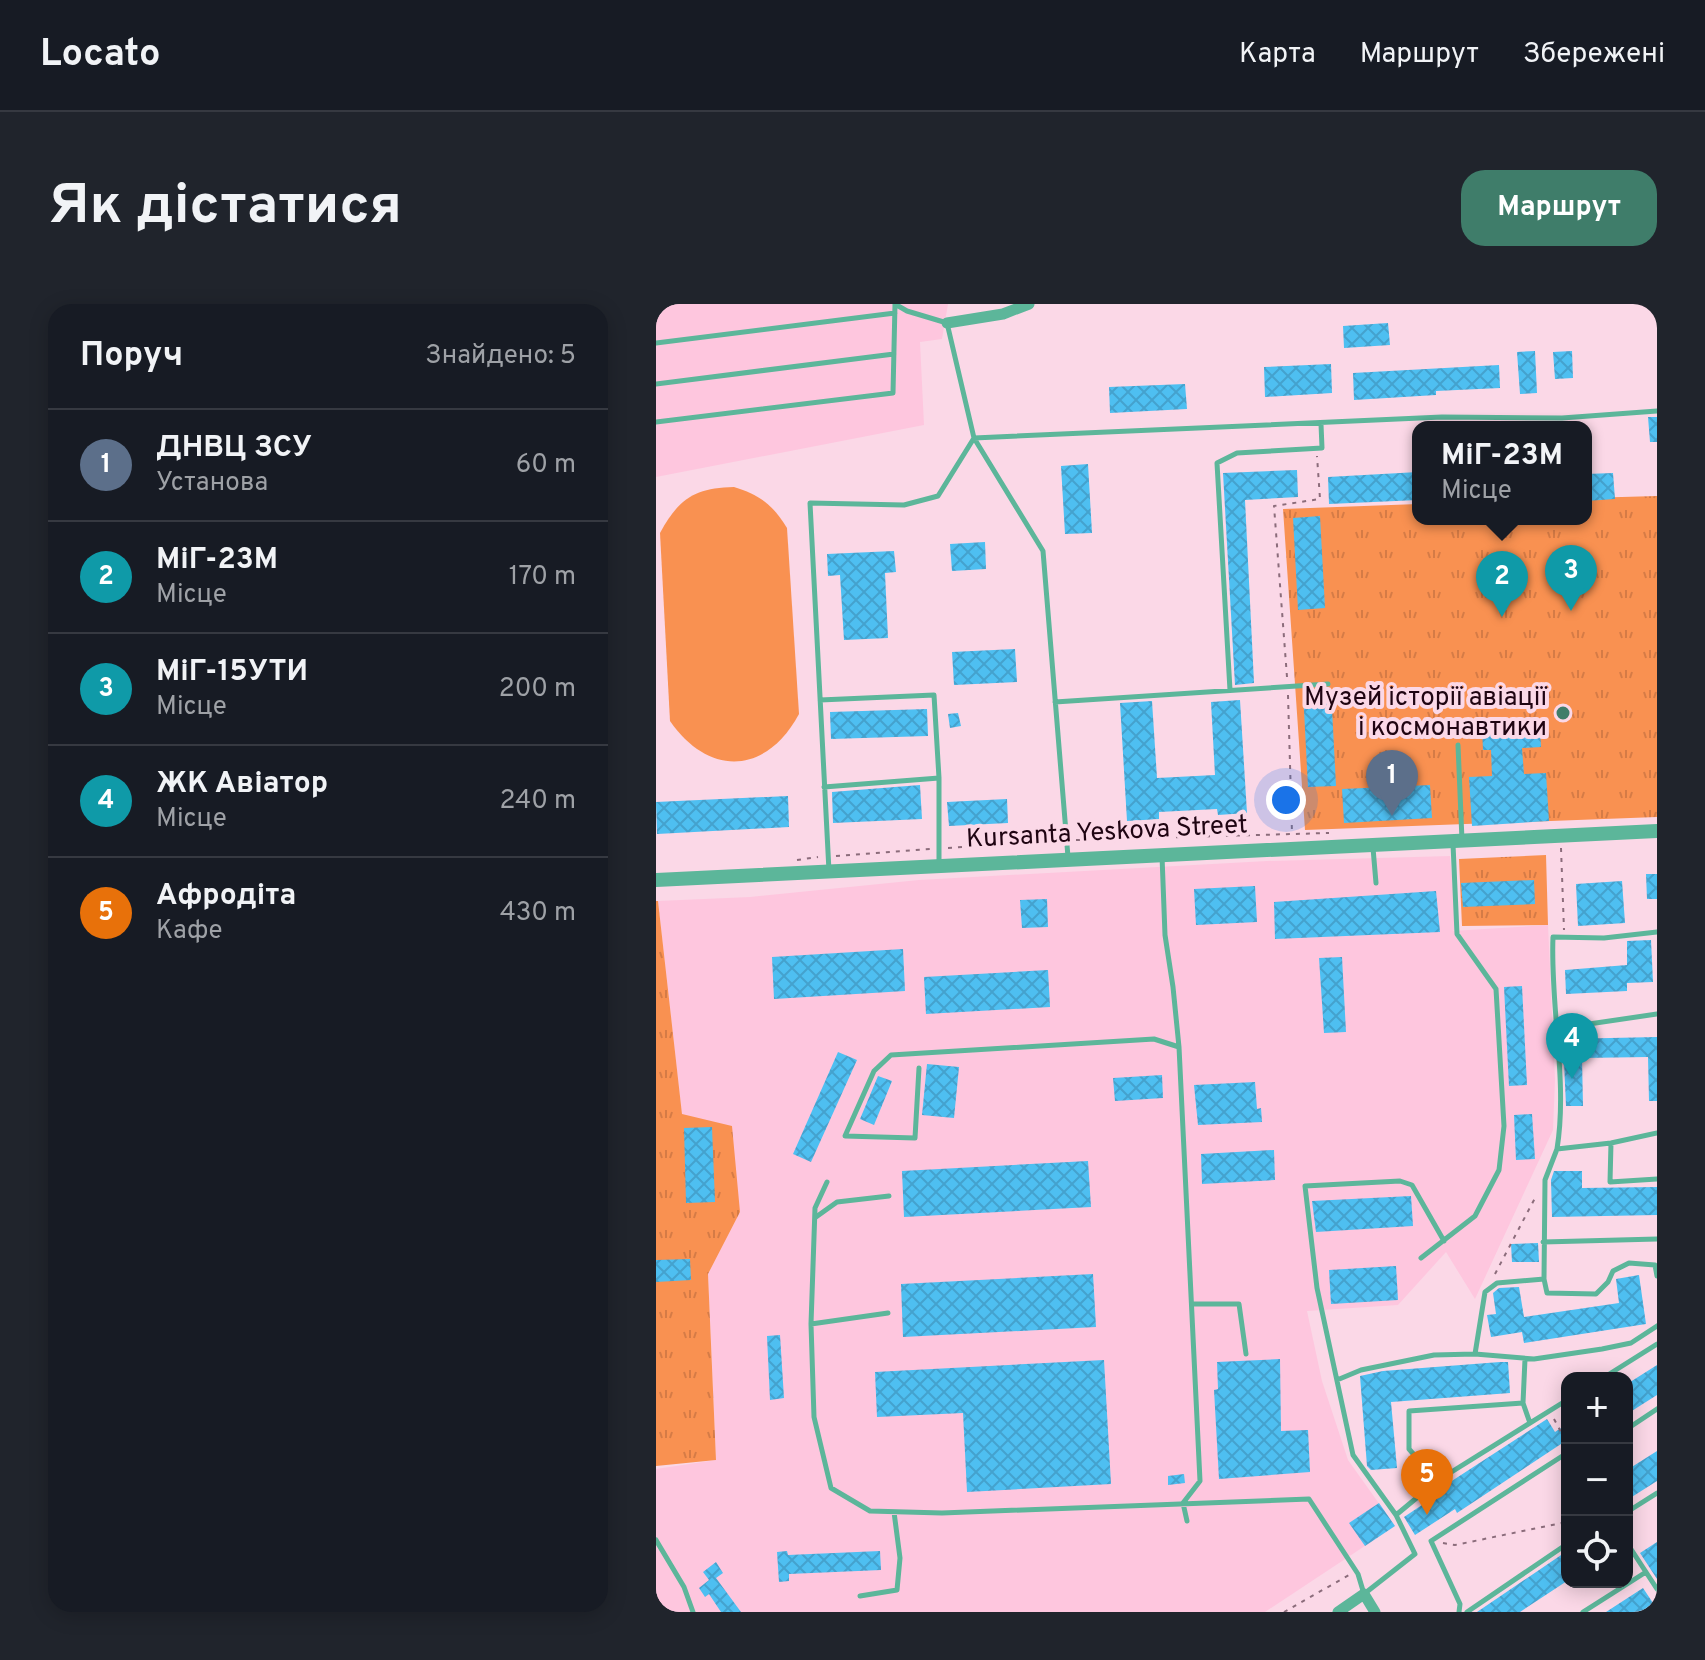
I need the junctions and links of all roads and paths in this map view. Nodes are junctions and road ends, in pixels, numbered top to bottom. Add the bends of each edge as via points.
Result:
1 (895, 304) edge
2 (1029, 304) edge
3 (895, 313) junction
4 (947, 323) junction
5 (656, 343) edge
6 (894, 354) junction
7 (656, 384) edge
8 (1657, 411) edge
9 (656, 422) edge
10 (1321, 423) junction
11 (974, 438) junction
12 (1316, 448) junction
13 (1328, 684) dead end
14 (1287, 686) junction
15 (1230, 690) junction
16 (820, 700) junction
17 (1055, 702) junction
18 (1458, 745) dead end
19 (939, 778) junction
20 (824, 787) junction
21 (1657, 831) edge
22 (1339, 833) dead end
23 (1292, 834) junction
24 (1561, 837) junction
25 (1067, 841) junction
26 (1458, 841) junction
27 (1373, 843) junction
28 (938, 849) junction
29 (1162, 855) junction
30 (1068, 860) junction
31 (828, 864) junction
32 (939, 866) junction
33 (656, 880) edge
34 (1376, 883) dead end
35 (1657, 932) edge
36 (1564, 939) junction
37 (1657, 1014) edge
38 (1555, 1029) junction
39 (1179, 1047) junction
40 (919, 1068) dead end
41 (1657, 1133) edge
42 (1611, 1143) junction
43 (1557, 1149) junction
44 (1657, 1179) edge
45 (1545, 1180) junction
46 (827, 1182) dead end
47 (889, 1196) dead end
48 (815, 1217) junction
49 (1657, 1239) edge
50 (1444, 1241) junction
51 (1543, 1242) junction
52 (1421, 1258) dead end
53 (1657, 1276) edge
54 (1544, 1279) junction
55 (1485, 1292) junction
56 (1193, 1304) junction
57 (888, 1313) dead end
58 (811, 1324) junction
59 (1657, 1326) edge
60 (1657, 1344) edge
61 (1246, 1354) dead end
62 (1475, 1354) junction
63 (1525, 1359) junction
64 (1613, 1372) edge
65 (1337, 1380) junction
66 (1523, 1403) junction
67 (1561, 1404) edge
68 (1657, 1409) edge
69 (1550, 1411) junction
70 (1530, 1423) junction
71 (1633, 1425) edge
72 (1561, 1432) edge
73 (1561, 1457) edge
74 (1437, 1481) junction
75 (1657, 1493) edge
76 (1183, 1503) junction
77 (1633, 1508) edge
78 (894, 1512) junction
79 (1396, 1515) junction
80 (1187, 1521) dead end
81 (1561, 1523) edge
82 (656, 1540) edge
83 (1431, 1541) junction
84 (1561, 1548) edge
85 (1633, 1552) edge
86 (1356, 1571) junction
87 (1646, 1572) junction
88 (1656, 1585) edge
89 (1364, 1594) junction
90 (860, 1596) dead end
91 (693, 1612) edge
92 (1284, 1612) edge
93 (1338, 1612) edge
94 (1375, 1612) edge
95 (1459, 1612) edge
96 (1467, 1612) edge
97 (1583, 1612) edge

1 - 3 lane
1 - 4 lane
2 - 4 street
3 - 5 lane
3 - 6 lane
4 - 11 lane
6 - 7 lane
6 - 9 lane via 893,393
8 - 10 lane
10 - 11 lane
10 - 12 lane via 1322,448
11 - 16 lane via 938,496 904,505 810,503
11 - 17 lane via 1043,551
12 - 14 path via 1320,499 1274,506
12 - 15 lane via 1237,453 1217,463
13 - 14 lane
14 - 15 lane
14 - 23 path
15 - 17 lane
16 - 19 lane via 934,695
16 - 20 lane
17 - 25 lane
18 - 26 lane
19 - 20 lane
19 - 28 lane
20 - 31 lane
21 - 24 street, Kursanta Yeskova Street
22 - 23 path
23 - 25 path
24 - 26 street, Kursanta Yeskova Street
24 - 36 path
25 - 28 path
25 - 30 lane
26 - 27 street, Kursanta Yeskova Street
26 - 50 lane via 1457,934 1496,989 1504,1126 1499,1170 1475,1216
27 - 29 street, Kursanta Yeskova Street
27 - 34 lane
28 - 31 path
28 - 32 lane
29 - 30 street, Kursanta Yeskova Street
29 - 39 lane via 1165,935
30 - 32 street, Kursanta Yeskova Street
31 - 32 street, Kursanta Yeskova Street
31 - 33 street, Kursanta Yeskova Street
35 - 36 lane
36 - 38 lane via 1553,937
37 - 38 lane
38 - 43 lane via 1561,1120
39 - 40 lane via 1154,1039 891,1055 874,1071 845,1136 915,1138
39 - 56 lane
41 - 42 lane
42 - 43 lane
42 - 44 lane via 1610,1182
43 - 45 lane
45 - 51 lane
45 - 55 path
46 - 48 lane
47 - 48 lane via 837,1202
48 - 58 lane
49 - 51 lane
50 - 52 lane
50 - 65 lane via 1412,1185 1400,1181 1305,1186 1317,1288
51 - 54 lane
53 - 54 lane via 1655,1265 1629,1263 1613,1271 1596,1294 1575,1295 1547,1293
54 - 55 lane via 1497,1283
55 - 62 lane
56 - 61 lane via 1239,1304
56 - 76 lane via 1200,1481
57 - 58 lane
58 - 78 lane via 814,1417 831,1488 870,1511
59 - 63 lane via 1631,1343
60 - 64 lane
62 - 63 lane
62 - 65 lane via 1434,1355
63 - 66 lane
65 - 79 lane via 1353,1455
66 - 70 lane
66 - 74 lane via 1409,1411 1409,1449
67 - 69 lane
68 - 71 lane
69 - 70 lane
69 - 72 path
70 - 74 lane
73 - 83 lane
74 - 79 lane
75 - 77 lane
76 - 78 lane
76 - 80 lane
76 - 86 lane via 1309,1499
78 - 90 lane via 900,1558 897,1590
79 - 89 lane via 1415,1554
81 - 83 path via 1455,1545
82 - 91 lane
83 - 95 lane
84 - 96 lane
85 - 87 lane
86 - 89 lane
86 - 92 path
87 - 88 lane
87 - 97 lane
89 - 93 street
89 - 94 street

